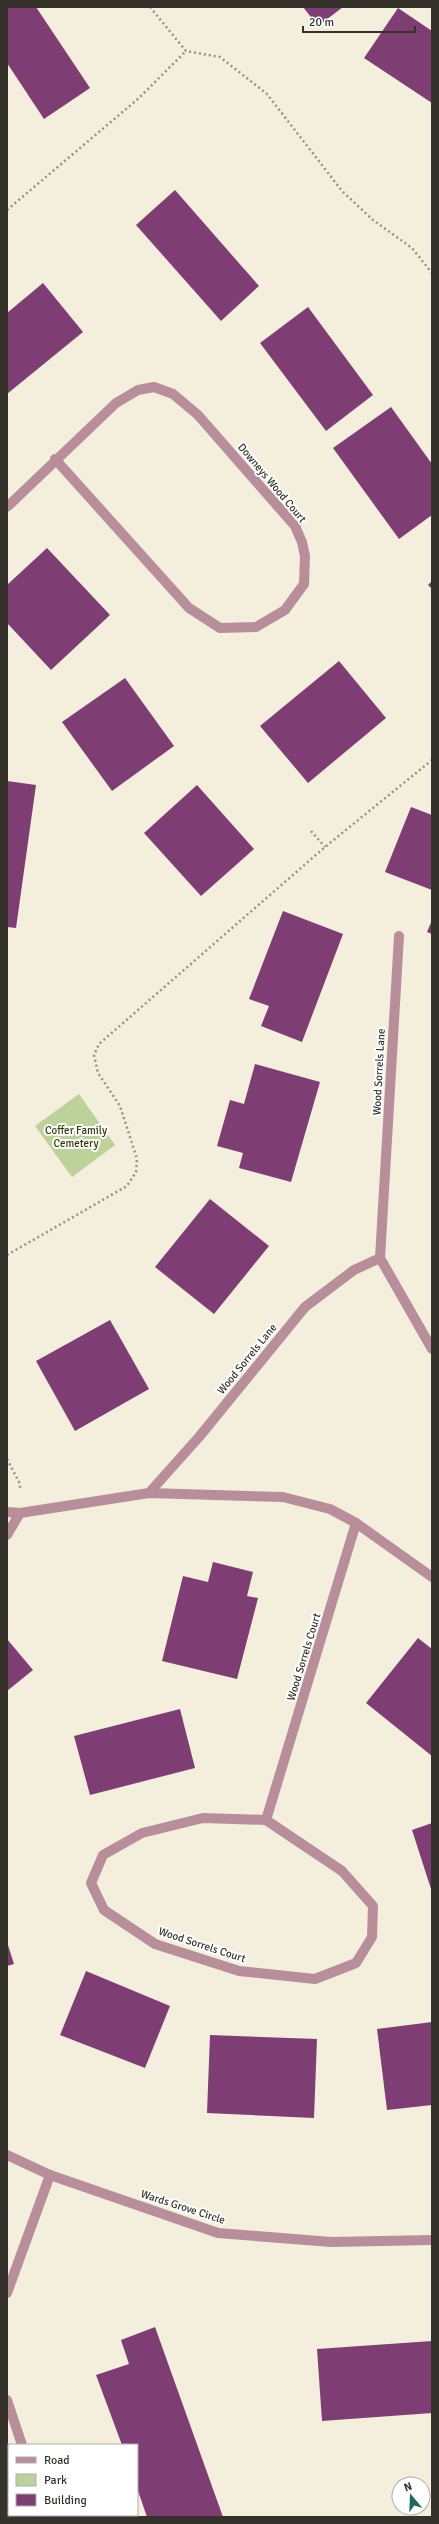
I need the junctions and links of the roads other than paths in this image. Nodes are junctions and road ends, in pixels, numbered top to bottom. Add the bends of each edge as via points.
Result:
1 (55, 459) junction
2 (7, 507) edge
3 (399, 936) dead end
4 (380, 1258) junction
5 (432, 1349) edge
6 (149, 1493) junction
7 (7, 1512) edge
8 (20, 1513) junction
9 (356, 1523) junction
10 (7, 1535) edge
11 (432, 1577) edge
12 (266, 1820) junction
13 (7, 2155) edge
14 (50, 2175) junction
15 (432, 2240) edge
16 (7, 2293) edge
17 (7, 2400) edge
18 (22, 2444) edge

1 - 1 street, Downeys Wood Court via 116,403 138,390 154,387 173,394 198,415 295,526 305,556 304,584 285,610 266,623 256,627 220,628 189,608
1 - 2 street, Downeys Wood Court
3 - 4 street, Wood Sorrels Lane
4 - 5 street
4 - 6 street, Wood Sorrels Lane via 354,1270 305,1308 199,1437
6 - 8 street
6 - 9 street via 283,1497 330,1508
7 - 8 street
8 - 10 street
9 - 11 street
9 - 12 street, Wood Sorrels Court
12 - 12 street, Wood Sorrels Court via 203,1818 142,1833 103,1855 91,1883 104,1910 155,1944 239,1971 315,1979 356,1963 372,1937 373,1906 342,1871
13 - 14 street, Wards Grove Circle
14 - 15 street, Wards Grove Circle via 218,2233 331,2242
14 - 16 street
17 - 18 street

